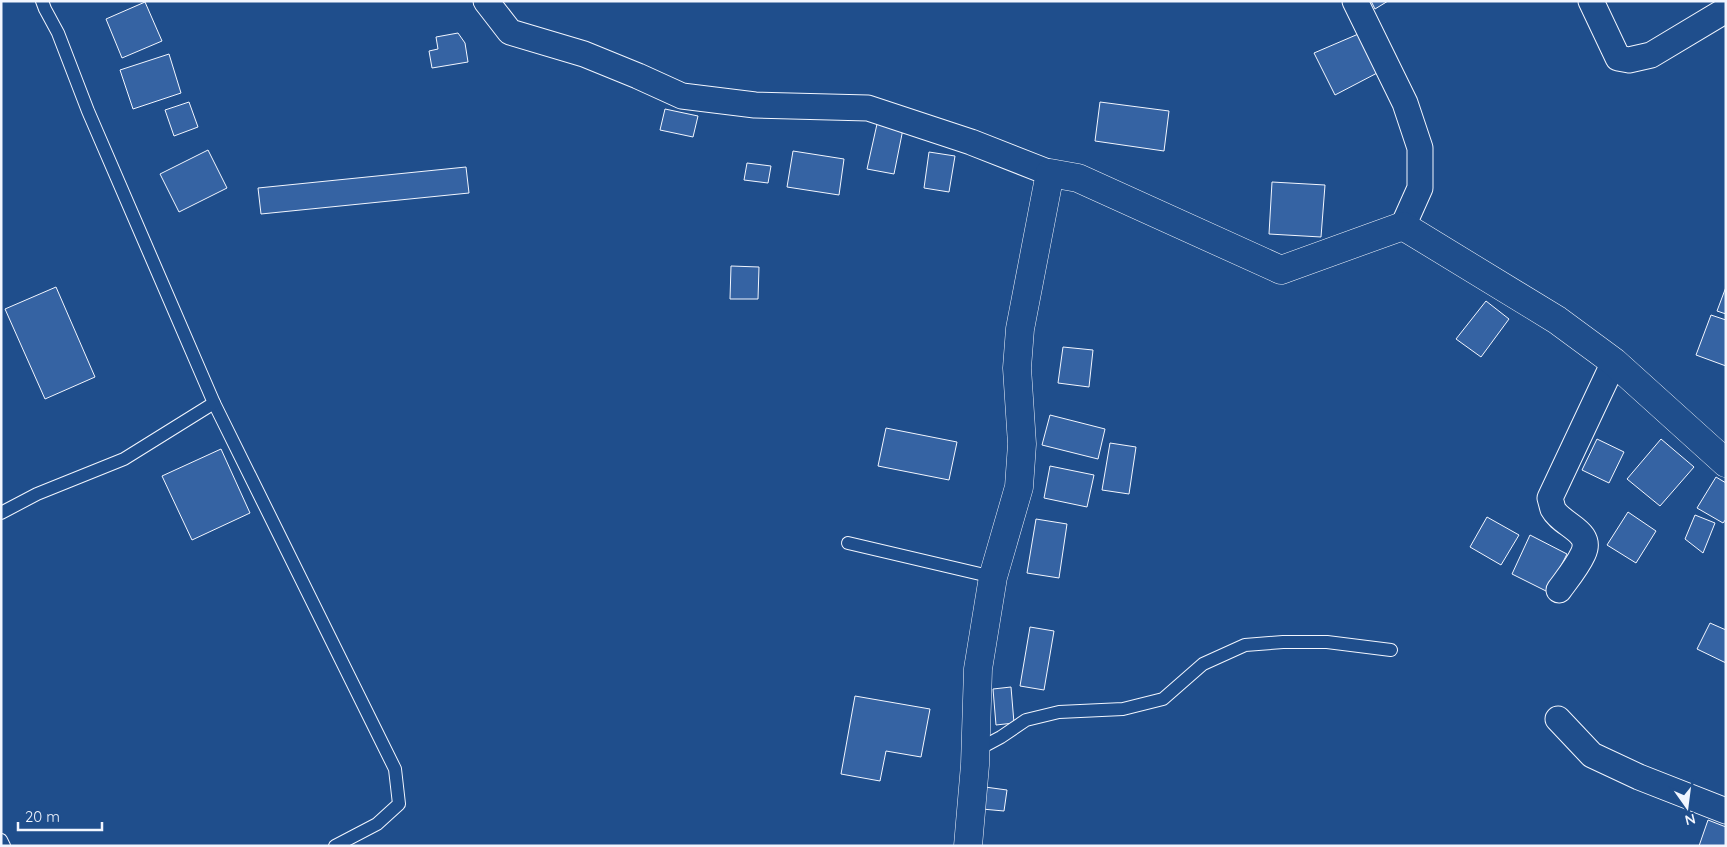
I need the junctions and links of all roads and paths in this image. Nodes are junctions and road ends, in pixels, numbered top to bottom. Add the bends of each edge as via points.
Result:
1 (42, 1) edge
2 (486, 1) edge
3 (1355, 1) edge
4 (1591, 1) edge
5 (1722, 1) edge
6 (1726, 9) edge
7 (1050, 173) junction
8 (1403, 226) junction
9 (1614, 362) junction
10 (214, 403) junction
11 (1726, 463) edge
12 (1, 513) edge
13 (848, 543) dead end
14 (993, 577) junction
15 (1558, 590) dead end
16 (1391, 650) dead end
17 (1558, 718) dead end
18 (975, 751) junction
19 (1726, 811) edge
20 (1, 840) edge
21 (4, 846) edge
22 (335, 846) edge
23 (968, 846) edge

1 - 10 lane
2 - 7 street via 510,32 584,54 682,96 756,105 868,108 971,142
3 - 8 street via 1405,103 1420,148 1420,188
4 - 6 street via 1618,58 1629,60 1651,55
5 - 6 street
7 - 8 street via 1078,178 1281,270
7 - 14 street via 1020,329 1017,368 1022,444 1019,487
8 - 9 street via 1557,320
9 - 11 street
9 - 15 street via 1550,498 1559,516 1584,536 1586,546 1583,556
10 - 12 lane via 124,459 36,494
10 - 22 lane via 395,769 399,804 377,824
13 - 14 lane
14 - 18 street via 978,669
16 - 18 lane via 1327,642 1245,646 1202,664 1163,699 1124,710 1060,712 1026,720
17 - 19 street via 1592,755
18 - 23 street
20 - 21 lane

